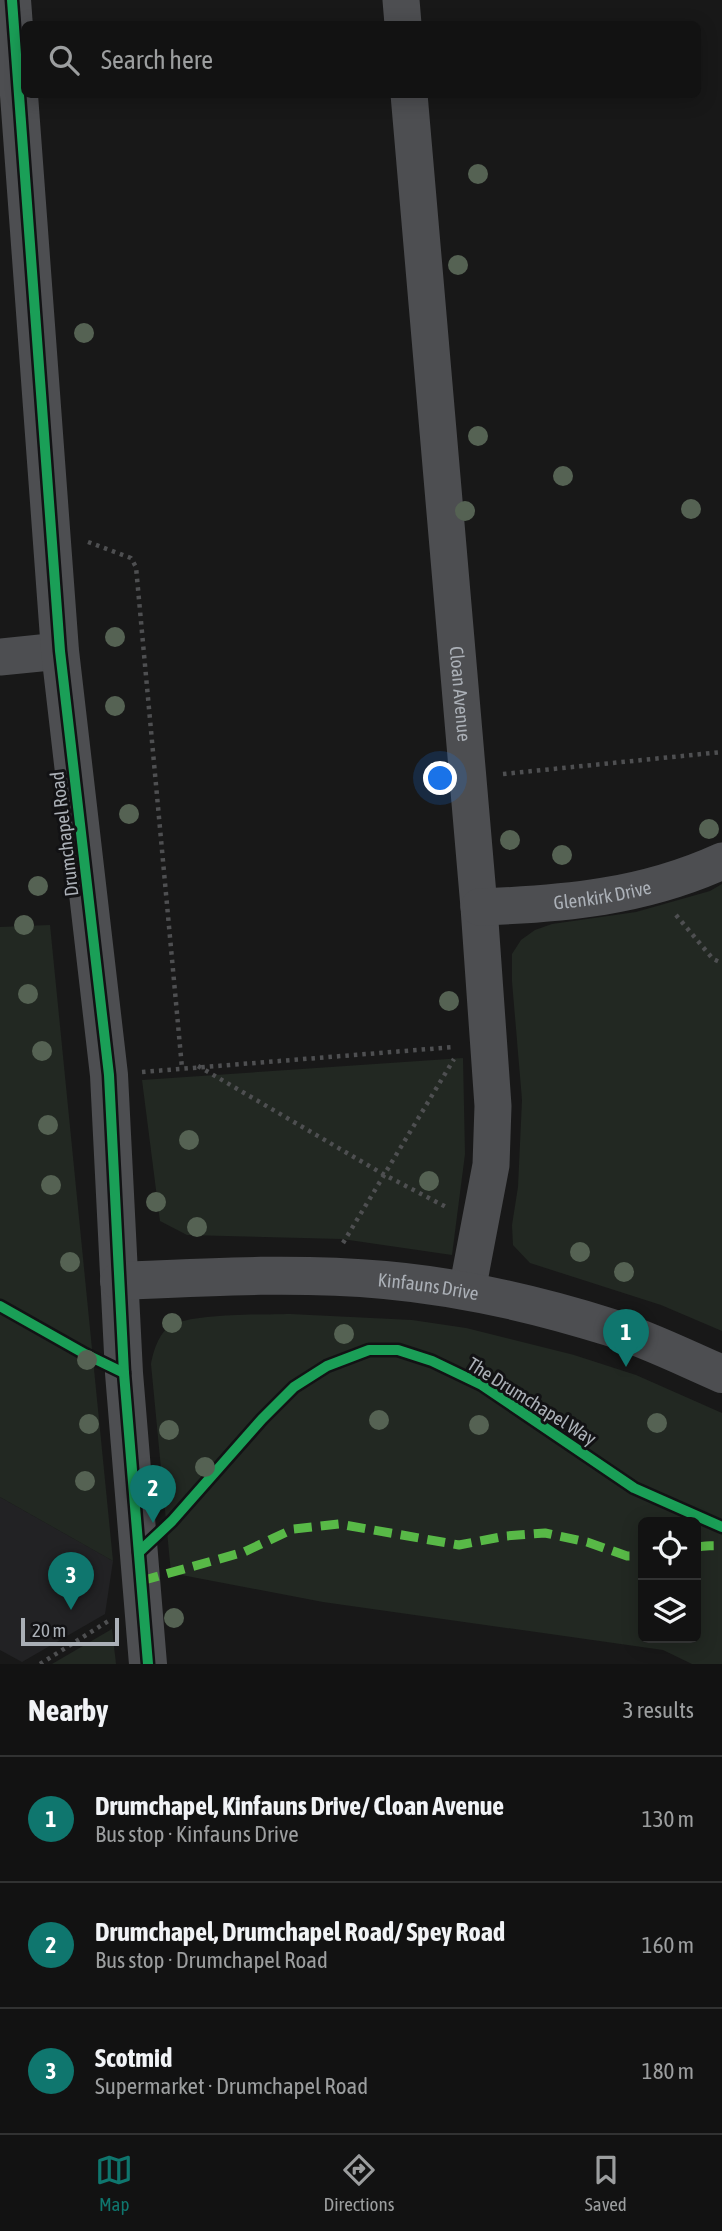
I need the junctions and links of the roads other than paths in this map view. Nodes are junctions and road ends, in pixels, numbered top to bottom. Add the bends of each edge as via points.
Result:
1 (12, 0) edge
2 (401, 0) edge
3 (403, 21) edge
4 (409, 98) edge
5 (60, 651) junction
6 (0, 657) edge
7 (722, 861) edge
8 (479, 907) junction
9 (119, 1281) junction
10 (467, 1291) junction
11 (722, 1374) edge
12 (148, 1664) edge

1 - 5 street, Drumchapel Road
2 - 3 street
4 - 8 street, Cloan Avenue
5 - 6 street
5 - 9 street, Drumchapel Road via 109,1075
7 - 8 street, Glenkirk Drive via 614,896
8 - 10 street, Cloan Avenue via 493,1105 491,1165
9 - 10 street, Kinfauns Drive via 324,1277
9 - 12 street, Drumchapel Road
10 - 11 street, Kinfauns Drive via 612,1327

